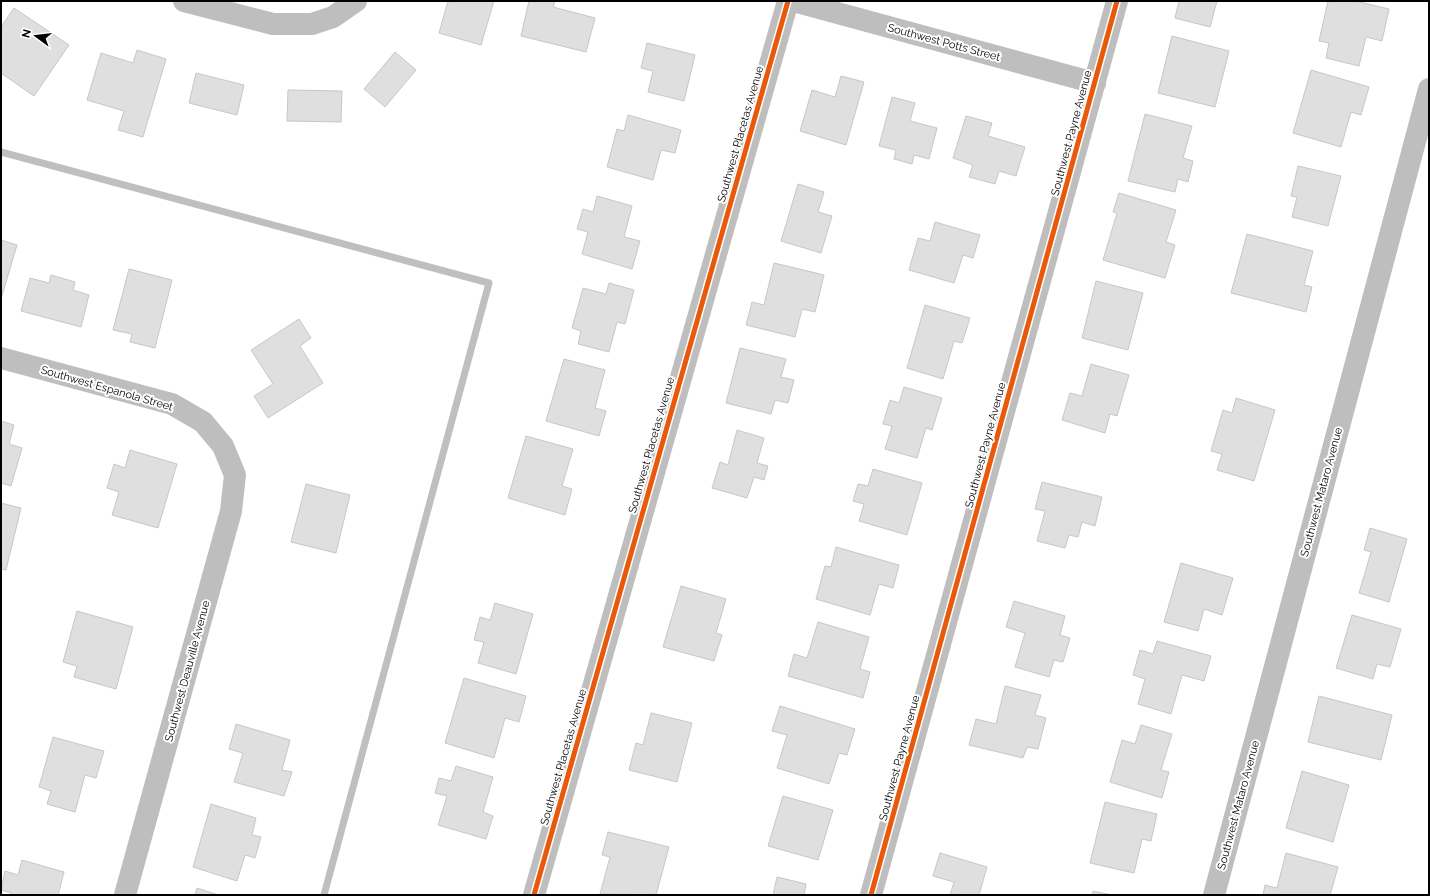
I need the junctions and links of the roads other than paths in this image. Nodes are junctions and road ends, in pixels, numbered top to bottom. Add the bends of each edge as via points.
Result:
1 (184, 1) edge
2 (356, 1) edge
3 (788, 1) edge
4 (792, 1) edge
5 (1117, 1) edge
6 (1095, 83) junction
7 (1429, 89) edge
8 (1, 358) edge
9 (223, 446) joint
10 (125, 895) edge
11 (534, 895) edge
12 (871, 895) edge
13 (1214, 895) edge

1 - 2 street via 273,24 312,24 333,17
3 - 11 street, Southwest Placetas Avenue
4 - 6 street, Southwest Potts Street
5 - 6 street, Southwest Payne Avenue
6 - 12 street, Southwest Payne Avenue
7 - 13 street, Southwest Mataro Avenue
8 - 9 street, Southwest Espanola Street via 172,404 203,422
9 - 10 street, Southwest Deauville Avenue via 235,475 231,511

